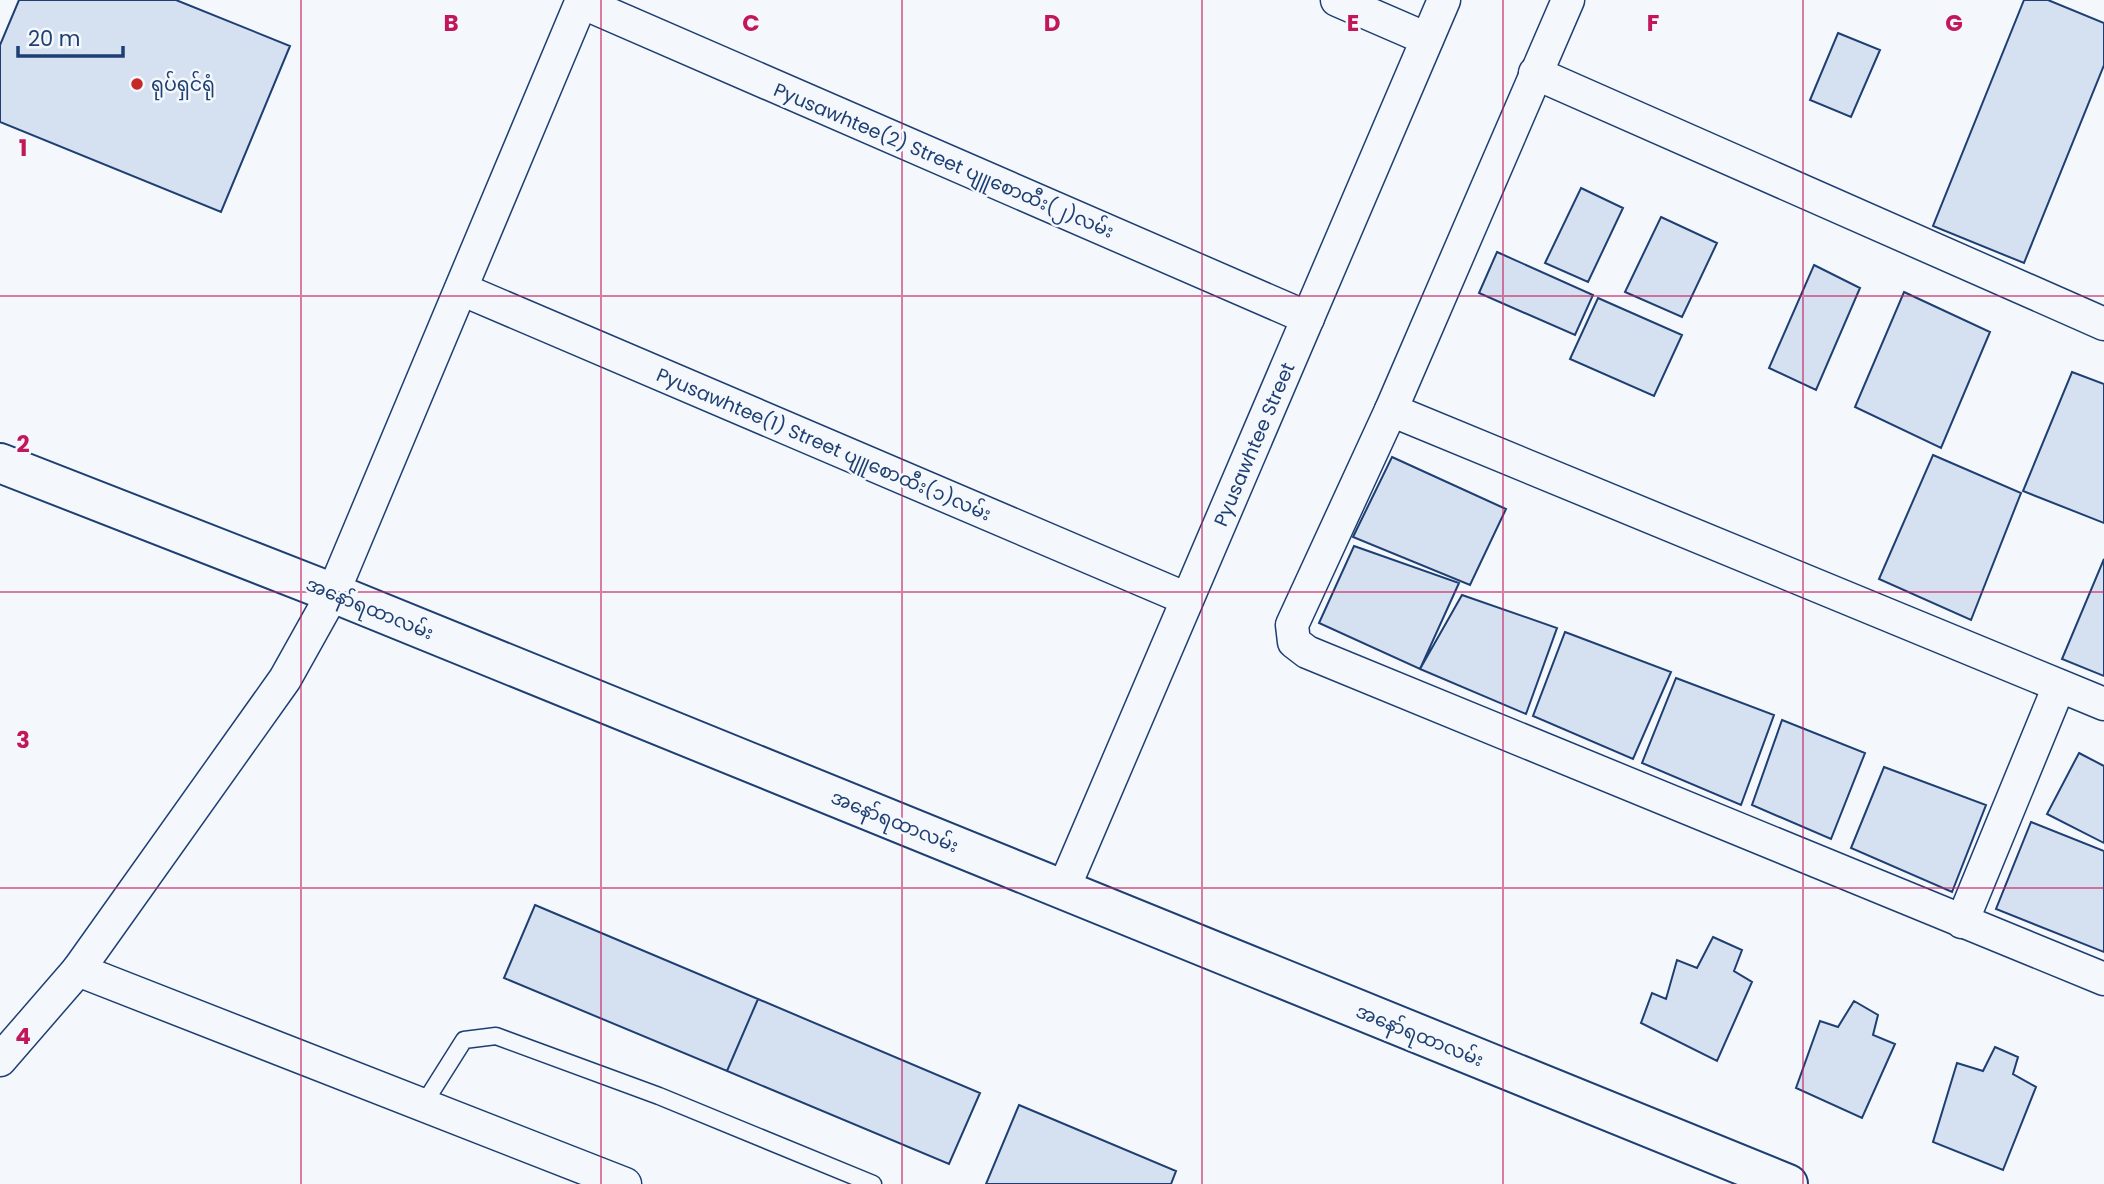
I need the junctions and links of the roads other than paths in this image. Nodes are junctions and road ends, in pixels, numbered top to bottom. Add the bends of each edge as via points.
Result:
1 (1337, 0) edge
2 (1444, 0) edge
3 (1568, 0) edge
4 (582, 1) edge
5 (1427, 39) junction
6 (1535, 74) junction
7 (461, 289) junction
8 (1308, 318) junction
9 (2104, 324) edge
10 (1391, 410) junction
11 (0, 463) edge
12 (333, 593) junction
13 (1187, 599) junction
14 (2059, 686) junction
15 (2104, 704) edge
16 (1063, 890) junction
17 (1962, 922) junction
18 (78, 970) junction
19 (2104, 979) edge
20 (0, 1060) edge
21 (423, 1105) junction
22 (625, 1184) edge
23 (873, 1184) edge
24 (1788, 1184) edge

1 - 5 street
2 - 5 street, Pyusawhtee Street
3 - 6 street
4 - 7 street
4 - 8 street, Pyusawhtee(2) Street ပျူစောထီး(၂)လမ်း
5 - 8 street, Pyusawhtee Street
6 - 9 street
6 - 10 street
7 - 12 street
7 - 13 street, Pyusawhtee(1) Street ပျူစောထီး(၁)လမ်း
8 - 13 street, Pyusawhtee Street
10 - 14 street
10 - 17 street via 1292,625 1294,642 1307,652
11 - 12 main road, အနော်ရထာလမ်း
12 - 16 main road, အနော်ရထာလမ်း
12 - 18 street via 285,679
13 - 16 street, Pyusawhtee Street
14 - 15 street
14 - 17 street
16 - 24 main road, အနော်ရထာလမ်း
17 - 19 street
18 - 20 street
18 - 21 street
21 - 22 street
21 - 23 lane via 464,1040 496,1035

